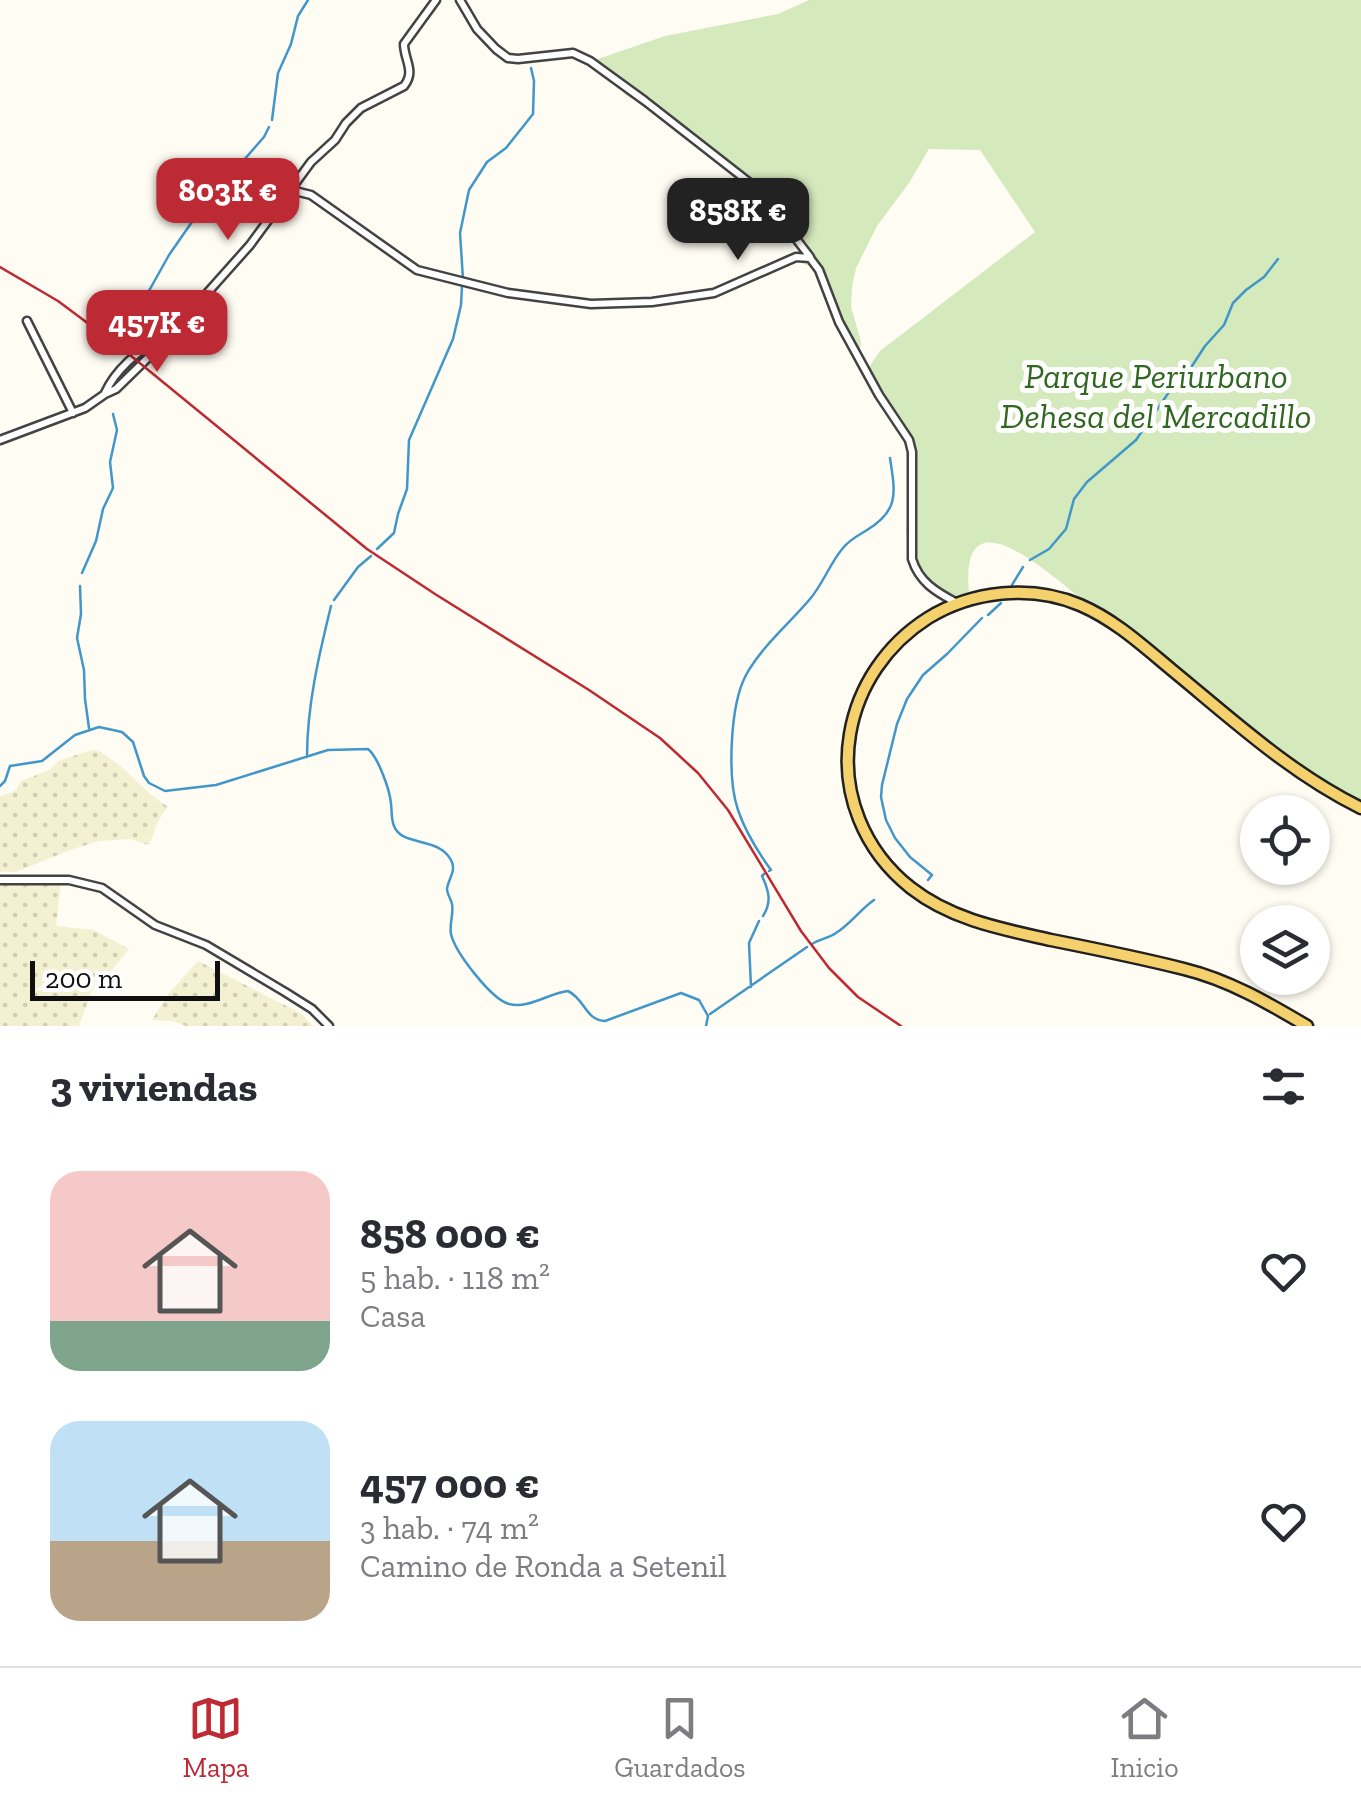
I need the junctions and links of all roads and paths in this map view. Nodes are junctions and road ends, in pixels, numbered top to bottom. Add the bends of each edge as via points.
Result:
1 (436, 0) edge
2 (460, 0) edge
3 (291, 190) junction
4 (810, 258) junction
5 (181, 320) junction
6 (26, 322) dead end
7 (105, 394) junction
8 (73, 413) junction
9 (0, 440) edge
10 (957, 603) junction
11 (1361, 808) edge
12 (0, 880) edge
13 (330, 1026) edge
14 (1307, 1026) edge

1 - 3 street via 404,44 408,80 361,108
2 - 4 street via 508,58 573,53 645,101 760,190
3 - 4 street via 311,195 418,270 508,293 591,304 714,293 796,257
3 - 5 street
4 - 10 street via 908,440 916,572
5 - 7 street via 138,370
5 - 7 street via 130,359
6 - 8 street
7 - 8 street
8 - 9 street
10 - 11 main road via 1032,593 1077,603 1116,623 1280,759
10 - 14 main road via 892,647 857,708 848,746 850,786 878,855 929,901 970,920 1188,970 1241,988
12 - 13 street via 48,878 102,888 155,925 206,945 285,992

